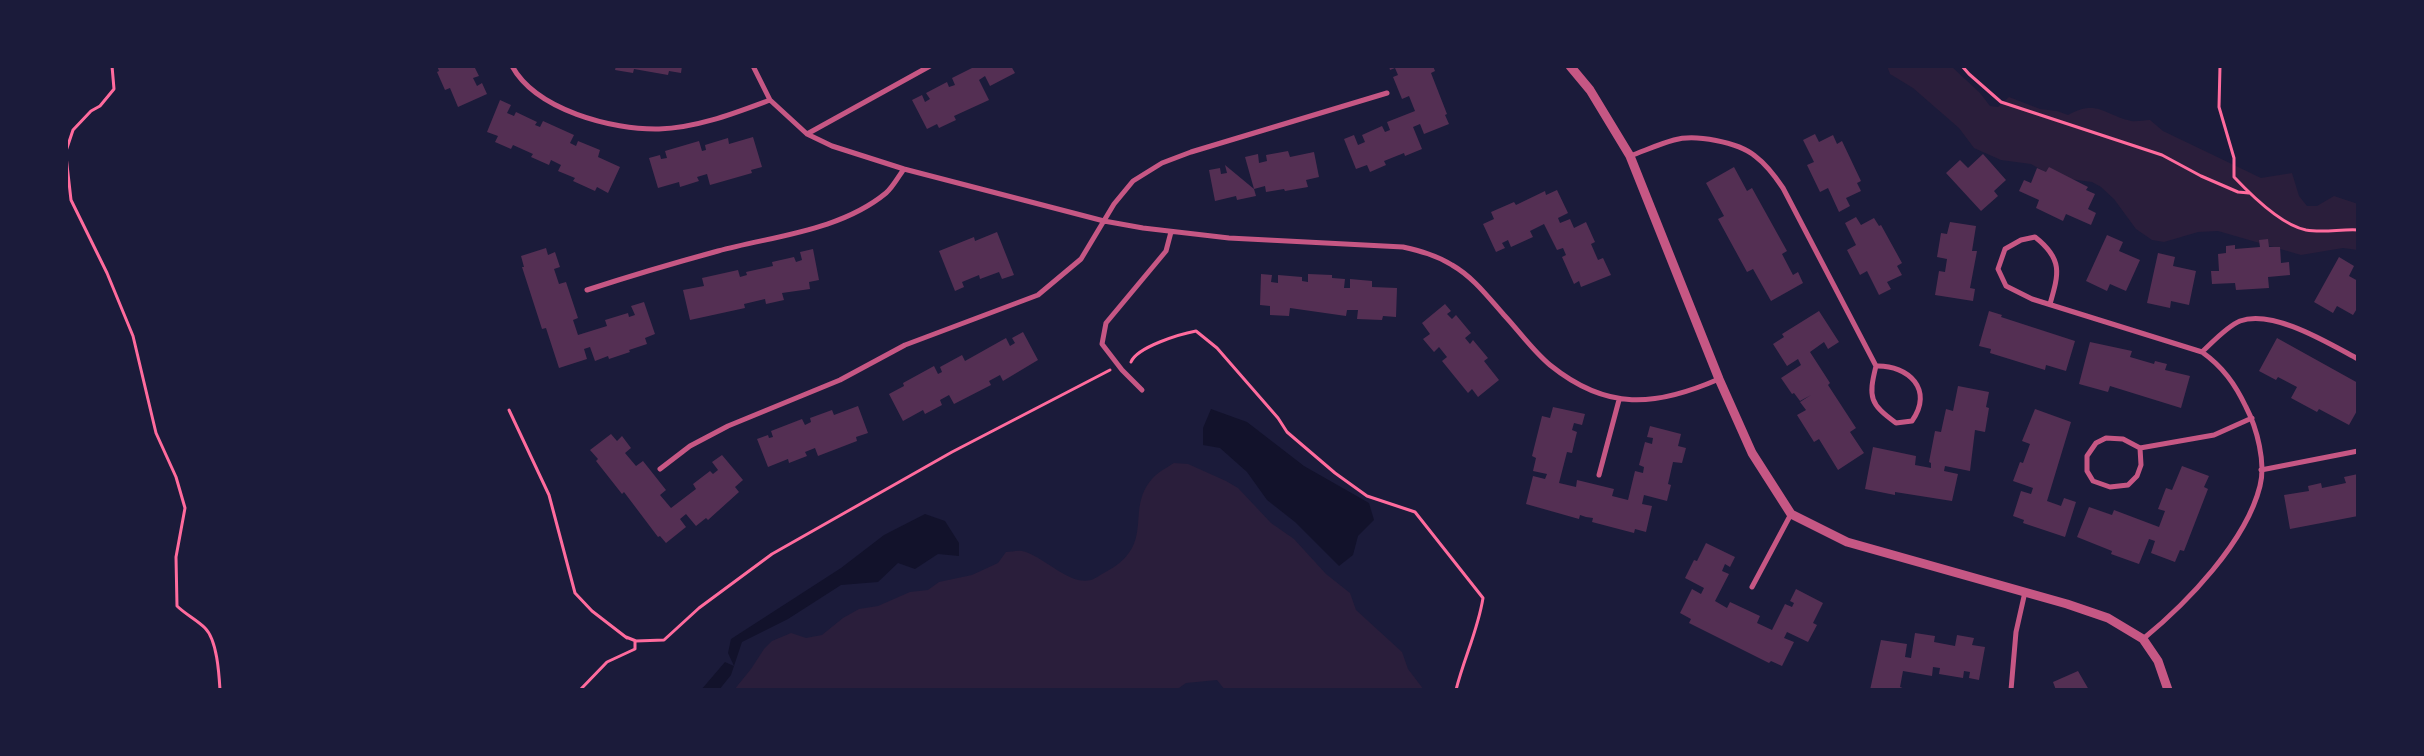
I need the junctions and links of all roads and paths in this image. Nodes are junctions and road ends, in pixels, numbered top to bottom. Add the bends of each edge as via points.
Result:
1 (112, 66) edge
2 (512, 66) edge
3 (753, 66) edge
4 (930, 66) edge
5 (1570, 66) edge
6 (1962, 66) edge
7 (2220, 66) edge
8 (1387, 93) dead end
9 (770, 100) junction
10 (807, 134) junction
11 (66, 151) edge
12 (66, 156) edge
13 (1630, 156) junction
14 (904, 169) junction
15 (2249, 193) junction
16 (1104, 221) junction
17 (2358, 230) edge
18 (1171, 232) junction
19 (587, 290) dead end
20 (2050, 304) junction
21 (2202, 352) junction
22 (2358, 359) edge
23 (1876, 366) junction
24 (1117, 367) dead end
25 (1130, 369) dead end
26 (1720, 379) junction
27 (1142, 390) dead end
28 (1619, 400) junction
29 (509, 410) dead end
30 (2252, 418) junction
31 (2140, 448) junction
32 (2358, 451) edge
33 (660, 469) dead end
34 (2261, 470) junction
35 (1599, 475) dead end
36 (1792, 514) junction
37 (1752, 587) dead end
38 (2025, 592) junction
39 (2143, 639) junction
40 (636, 641) junction
41 (220, 690) edge
42 (580, 690) edge
43 (1456, 690) edge
44 (2011, 690) edge
45 (2168, 690) edge

1 - 11 path via 114,89 73,130
2 - 9 street via 517,75 542,98 581,116 618,125 659,129 719,119
3 - 9 street
4 - 10 street
5 - 13 street via 1590,90
6 - 15 path via 2001,102 2162,155 2201,176 2238,192
7 - 15 path via 2219,107 2234,158 2234,177
8 - 16 street via 1162,163 1133,181
9 - 10 street
10 - 14 street via 832,146
12 - 41 path via 71,200 133,336 156,433 185,508 176,557 176,606 206,629 217,657
13 - 23 street via 1675,139 1701,138 1729,144 1754,155 1783,188
13 - 26 street
14 - 16 street
14 - 19 street via 887,192 833,222 702,255
15 - 17 path via 2276,214 2306,230
16 - 18 street
16 - 33 street via 1081,258 1038,295 905,346 840,380 728,426 690,446
18 - 27 street via 1166,251 1106,324 1102,344
18 - 28 street via 1403,246 1429,253 1471,279 1549,364 1580,386
20 - 20 street via 2006,286 1998,269 2004,249 2036,237 2048,247 2056,260 2058,276
20 - 21 street
21 - 22 street via 2218,336 2240,322 2258,318 2280,321
21 - 30 street via 2218,363 2236,386
23 - 23 street via 1872,395 1877,409 1896,423 1912,421 1920,410 1920,392 1915,381 1901,370
24 - 40 path via 952,452 772,554 699,608 664,640
25 - 43 path via 1131,360 1140,352 1182,333 1196,331 1217,348 1287,432 1335,473 1367,496 1415,512 1483,598 1479,623
26 - 28 street via 1650,400
26 - 36 street via 1752,453
28 - 35 street
29 - 40 path via 549,495 575,593 592,611
30 - 31 street via 2214,435
30 - 34 street
31 - 31 street via 2123,439 2106,438 2096,443 2087,456 2087,471 2094,481 2110,487 2128,485 2137,476 2141,465
32 - 34 street
34 - 39 street via 2260,485 2237,536 2196,592
36 - 37 street
36 - 38 street via 1848,542
38 - 39 street via 2108,618
38 - 44 street via 2016,632
39 - 45 street via 2158,661
40 - 42 path via 635,649 607,662

